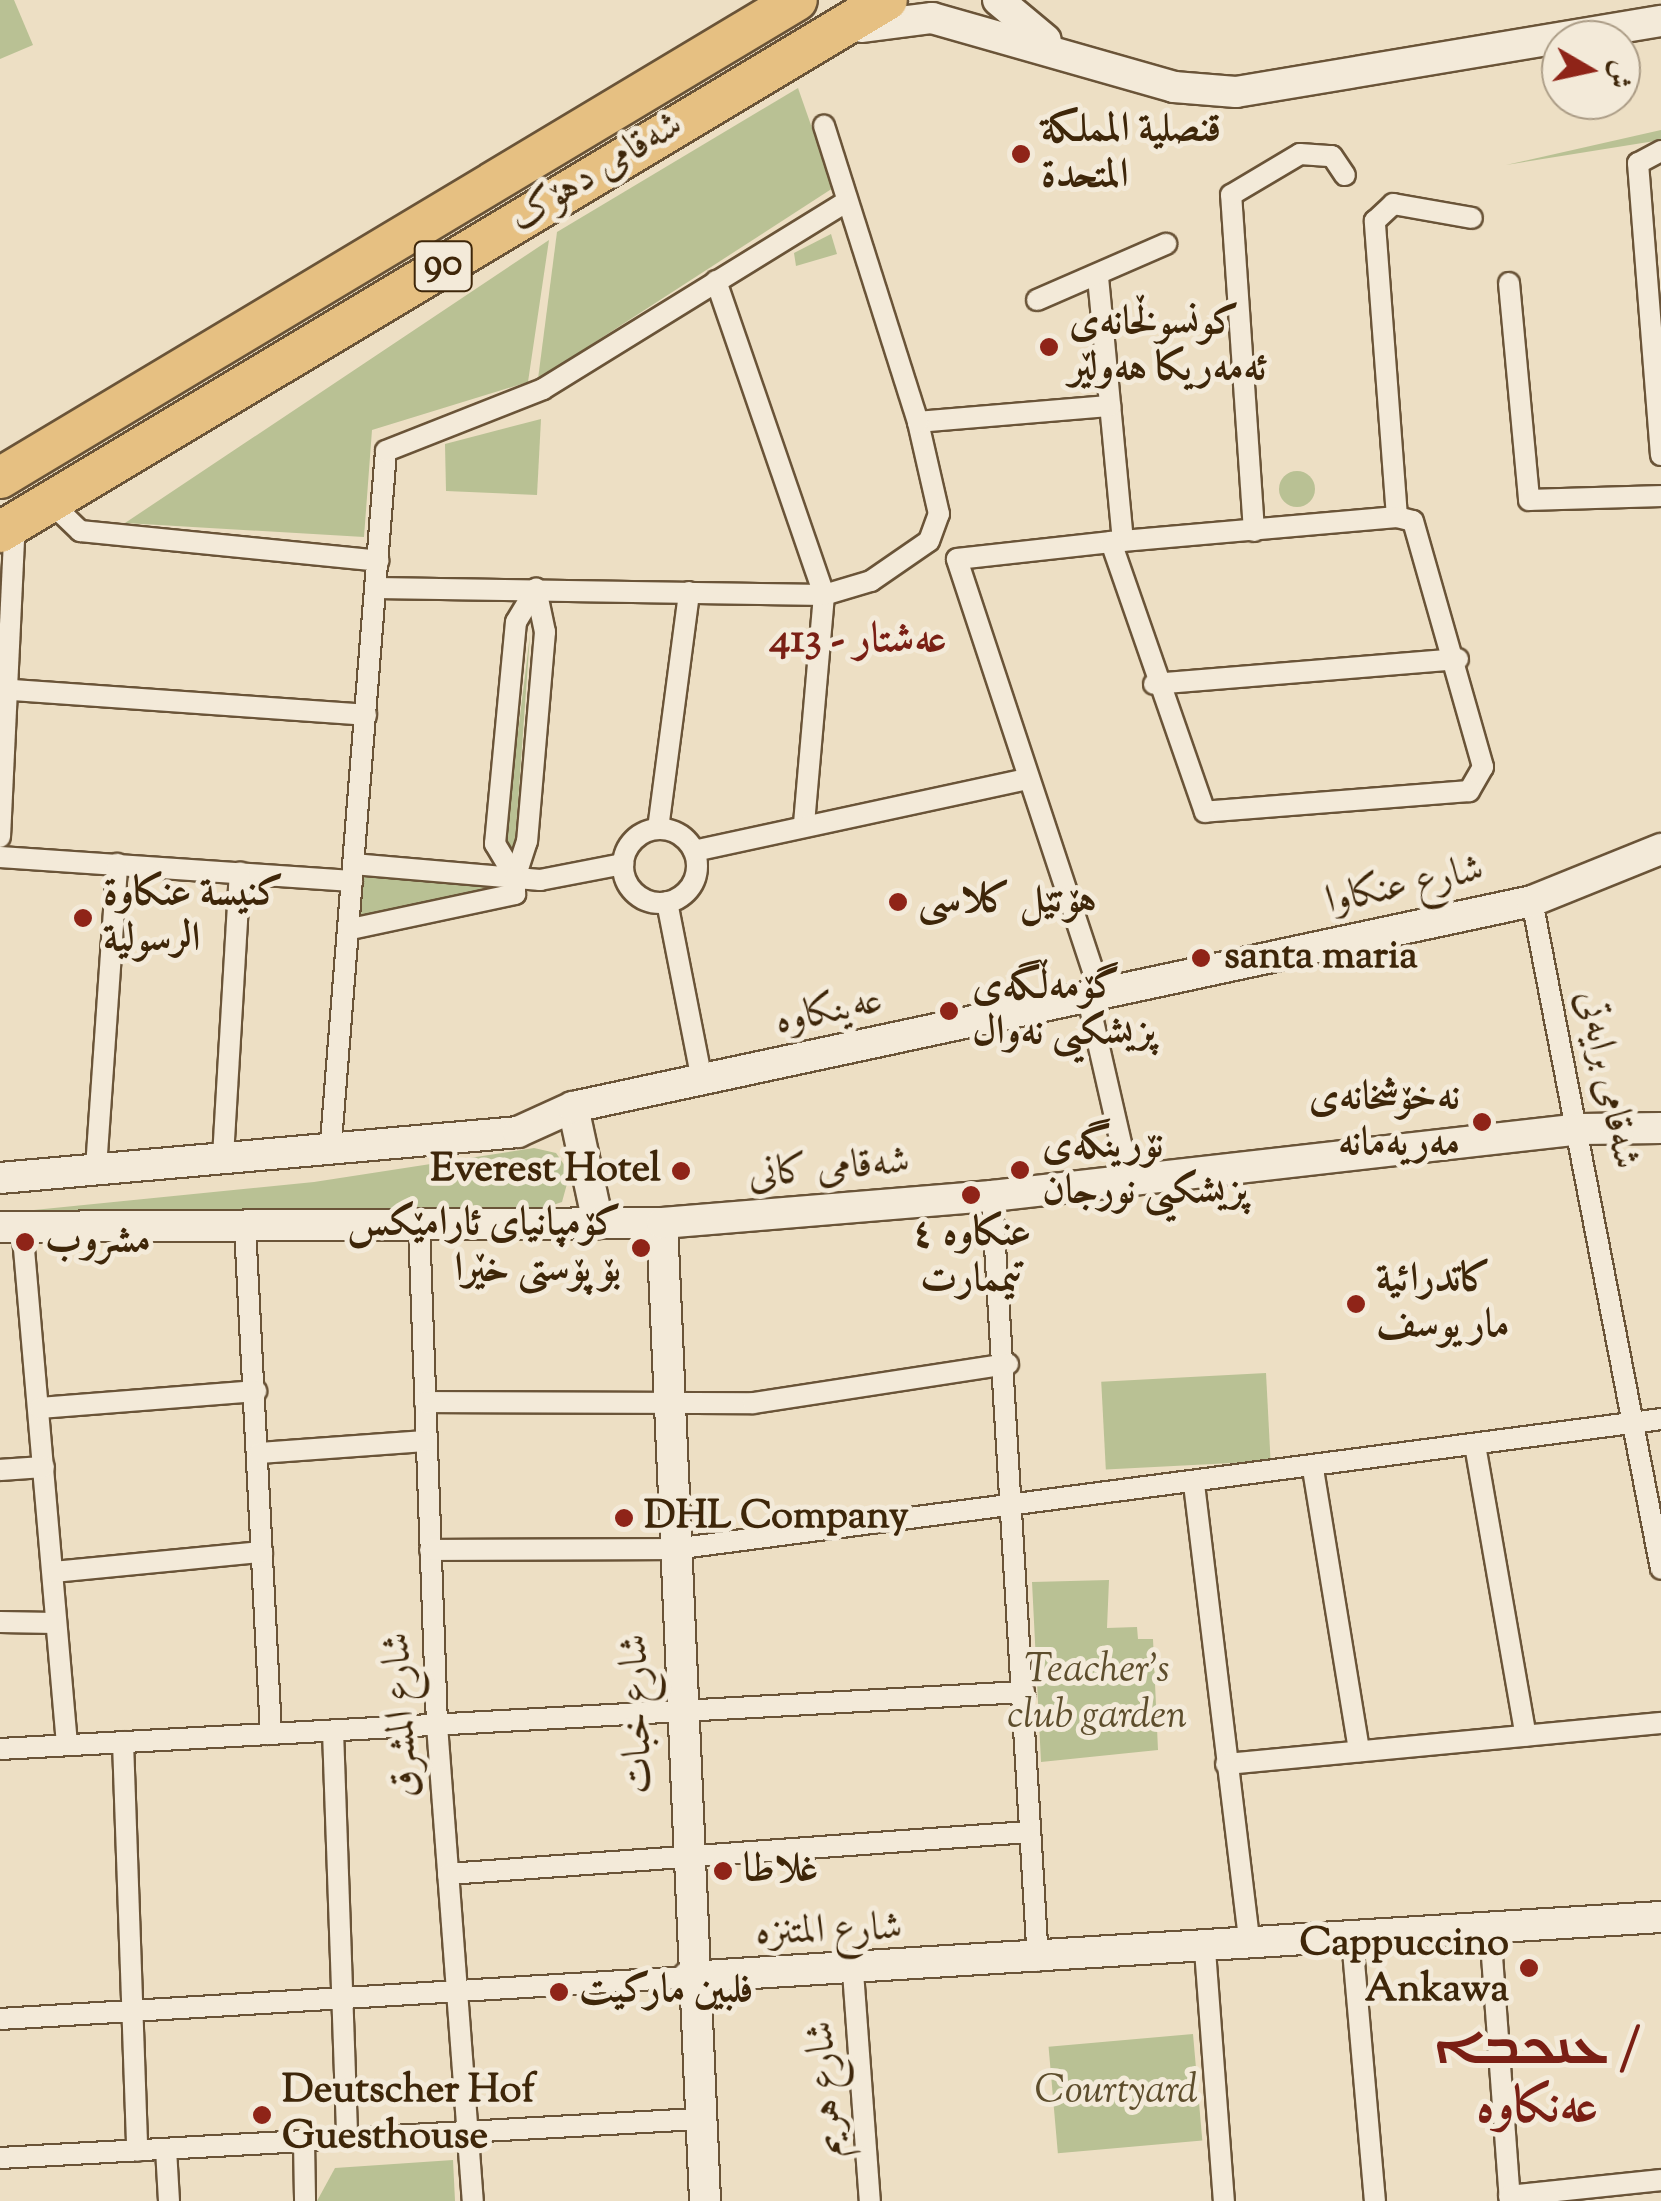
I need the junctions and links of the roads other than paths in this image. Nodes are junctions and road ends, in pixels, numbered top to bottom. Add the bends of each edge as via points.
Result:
1 (797, 0) edge
2 (886, 0) edge
3 (998, 0) edge
4 (1661, 22) edge
5 (807, 46) junction
6 (1097, 67) junction
7 (824, 126) dead end
8 (1661, 150) edge
9 (1346, 175) dead end
10 (847, 202) junction
11 (1472, 218) dead end
12 (1166, 244) dead end
13 (1098, 277) junction
14 (716, 282) junction
15 (1509, 282) dead end
16 (1037, 300) dead end
17 (1110, 406) junction
18 (918, 422) junction
19 (92, 423) junction
20 (1661, 455) edge
21 (115, 461) junction
22 (0, 478) edge
23 (1661, 496) edge
24 (50, 502) junction
25 (1397, 517) junction
26 (8, 528) edge
27 (1254, 532) junction
28 (1117, 541) junction
29 (378, 561) junction
30 (376, 588) junction
31 (536, 590) junction
32 (689, 592) junction
33 (824, 595) junction
34 (1458, 659) junction
35 (1154, 684) junction
36 (12, 690) junction
37 (366, 715) junction
38 (1028, 779) junction
39 (804, 825) junction
40 (658, 829) junction
41 (0, 837) edge
42 (1661, 849) edge
43 (694, 851) junction
44 (0, 857) edge
45 (117, 864) junction
46 (623, 864) junction
47 (240, 873) junction
48 (353, 873) junction
49 (515, 877) junction
50 (1532, 901) junction
51 (667, 902) junction
52 (351, 930) junction
53 (1095, 997) junction
54 (702, 1080) junction
55 (573, 1107) junction
56 (1582, 1128) junction
57 (1661, 1128) edge
58 (331, 1142) junction
59 (222, 1157) junction
60 (96, 1168) junction
61 (0, 1178) edge
62 (1130, 1182) junction
63 (992, 1196) junction
64 (598, 1223) junction
65 (420, 1224) junction
66 (662, 1224) junction
67 (11, 1226) edge
68 (246, 1227) junction
69 (1008, 1364) junction
70 (256, 1391) junction
71 (426, 1402) junction
72 (668, 1406) junction
73 (40, 1408) junction
74 (1661, 1419) edge
75 (1634, 1423) junction
76 (426, 1441) junction
77 (1475, 1445) junction
78 (258, 1453) junction
79 (44, 1467) junction
80 (1314, 1469) junction
81 (0, 1470) edge
82 (1194, 1484) junction
83 (1016, 1506) junction
84 (674, 1549) junction
85 (430, 1550) junction
86 (262, 1552) junction
87 (1661, 1569) edge
88 (53, 1572) junction
89 (0, 1622) edge
90 (56, 1623) junction
91 (1024, 1692) junction
92 (679, 1711) junction
93 (1661, 1723) edge
94 (437, 1724) junction
95 (333, 1730) junction
96 (271, 1734) junction
97 (1526, 1736) junction
98 (123, 1742) junction
99 (67, 1745) junction
100 (0, 1749) edge
101 (1359, 1751) junction
102 (1226, 1764) junction
103 (1028, 1832) junction
104 (684, 1853) junction
105 (448, 1874) junction
106 (1661, 1917) edge
107 (1490, 1929) junction
108 (1352, 1939) junction
109 (1250, 1946) junction
110 (1204, 1950) junction
111 (1038, 1961) junction
112 (854, 1972) junction
113 (688, 1977) junction
114 (461, 1994) junction
115 (338, 2001) junction
116 (131, 2012) junction
117 (0, 2019) edge
118 (698, 2119) junction
119 (472, 2132) junction
120 (347, 2139) junction
121 (304, 2141) junction
122 (166, 2149) junction
123 (137, 2150) junction
124 (0, 2158) edge
125 (1661, 2180) edge
126 (1510, 2199) edge
127 (168, 2201) edge
128 (305, 2201) edge
129 (473, 2201) edge
130 (705, 2201) edge
131 (870, 2201) edge
132 (1224, 2201) edge
133 (1375, 2201) edge

1 - 19 highway, شەقامی دهۆک / 90
2 - 5 highway, شەقامی دهۆک / 90
3 - 6 street via 1018,25
4 - 6 street via 1263,91 1174,87
5 - 6 street via 881,20 923,17
5 - 21 highway, شەقامی دهۆک / 90
7 - 10 street
8 - 20 street via 1638,163
9 - 27 street via 1332,156 1300,154 1231,195
10 - 14 street
10 - 18 street
11 - 25 street via 1392,204 1375,221
12 - 13 street
13 - 16 street
13 - 17 street
14 - 29 street via 543,389 386,451
14 - 33 street
15 - 23 street via 1530,500
17 - 18 street
17 - 28 street
18 - 33 street via 938,528 871,581
19 - 21 highway
19 - 22 highway, شەقامی دهۆک / 90
21 - 24 highway, شەقامی دهۆک / 90
24 - 26 highway, شەقامی دهۆک / 90
24 - 29 street via 80,531
25 - 27 street
25 - 34 street via 1421,532
26 - 36 street
27 - 28 street
28 - 35 street
28 - 38 street via 957,559
29 - 30 street
30 - 31 street
30 - 37 street
31 - 32 street
31 - 49 street via 546,632 527,841
31 - 49 street via 516,622 495,844
32 - 33 street
32 - 40 street
33 - 39 street
34 - 35 street
34 - 35 street via 1483,767 1469,791 1216,816 1197,804
36 - 37 street
36 - 41 street
37 - 48 street
38 - 39 street
38 - 53 street
39 - 43 street
40 - 43 street
40 - 46 street via 630,844
42 - 50 street, شارع عنكاوا
43 - 51 street via 693,883
44 - 45 street
45 - 47 street
45 - 60 street
46 - 49 street
46 - 51 street via 636,894
47 - 48 street
47 - 59 street
48 - 49 street
48 - 52 street
49 - 52 street via 515,894
50 - 53 street, شارع عنكاوا
50 - 56 street, شەقامی برایەتی
51 - 54 street
52 - 58 street
53 - 54 street, عەینکاوە
53 - 62 street
54 - 55 street, عەینکاوە
55 - 58 street via 518,1132
55 - 64 street
56 - 57 street, شەقامی کانی
56 - 62 street, شەقامی کانی
56 - 75 street, شەقامی برایەتی
58 - 59 street
59 - 60 street
60 - 61 street
62 - 63 street, شەقامی کانی
63 - 66 street, شەقامی کانی
63 - 69 street
64 - 65 street, شەقامی کانی
64 - 66 street, شەقامی کانی
65 - 68 street, شەقامی کانی
65 - 71 street, شارع المشرق
66 - 72 street, شارع خبات
67 - 68 street, شەقامی کانی
67 - 73 street
68 - 70 street
69 - 72 street via 752,1403
69 - 83 street
70 - 73 street
70 - 78 street
71 - 72 street
71 - 76 street, شارع المشرق
72 - 84 street, شارع خبات
73 - 79 street
74 - 75 street
75 - 77 street
75 - 87 street, شەقامی برایەتی
76 - 78 street
76 - 85 street, شارع المشرق
77 - 80 street
77 - 97 street
78 - 86 street
79 - 81 street
79 - 88 street
80 - 82 street
80 - 101 street
82 - 83 street
82 - 102 street
83 - 84 street
83 - 91 street
84 - 85 street
84 - 92 street, شارع خبات
85 - 94 street, شارع المشرق
86 - 88 street
86 - 96 street
88 - 90 street
89 - 90 street
90 - 99 street
91 - 92 street
91 - 103 street
92 - 94 street
92 - 104 street, شارع خبات
93 - 97 street
94 - 95 street
94 - 105 street, شارع المشرق
95 - 96 street
95 - 115 street
96 - 98 street
97 - 101 street
98 - 99 street
98 - 116 street
99 - 100 street
101 - 102 street
102 - 109 street
103 - 104 street
103 - 111 street
104 - 105 street
104 - 113 street, شارع خبات
105 - 114 street, شارع المشرق
106 - 107 street, شارع المتنزه
107 - 108 street, شارع المتنزه
107 - 126 street
108 - 109 street, شارع المتنزه
108 - 133 street
109 - 110 street, شارع المتنزه
110 - 111 street, شارع المتنزه
110 - 132 street
111 - 112 street, شارع المتنزه
112 - 113 street, شارع المتنزه
112 - 131 street, شارع هريم
113 - 114 street, شارع المتنزه
113 - 118 street, شارع خبات
114 - 115 street, شارع المتنزه
114 - 119 street, شارع المشرق
115 - 116 street, شارع المتنزه
115 - 120 street
116 - 117 street, شارع المتنزه
116 - 123 street
118 - 119 street
118 - 130 street, شارع خبات
119 - 120 street
119 - 129 street, شارع المشرق
120 - 121 street
121 - 122 street
121 - 128 street
122 - 123 street
122 - 127 street
123 - 124 street
125 - 126 street

